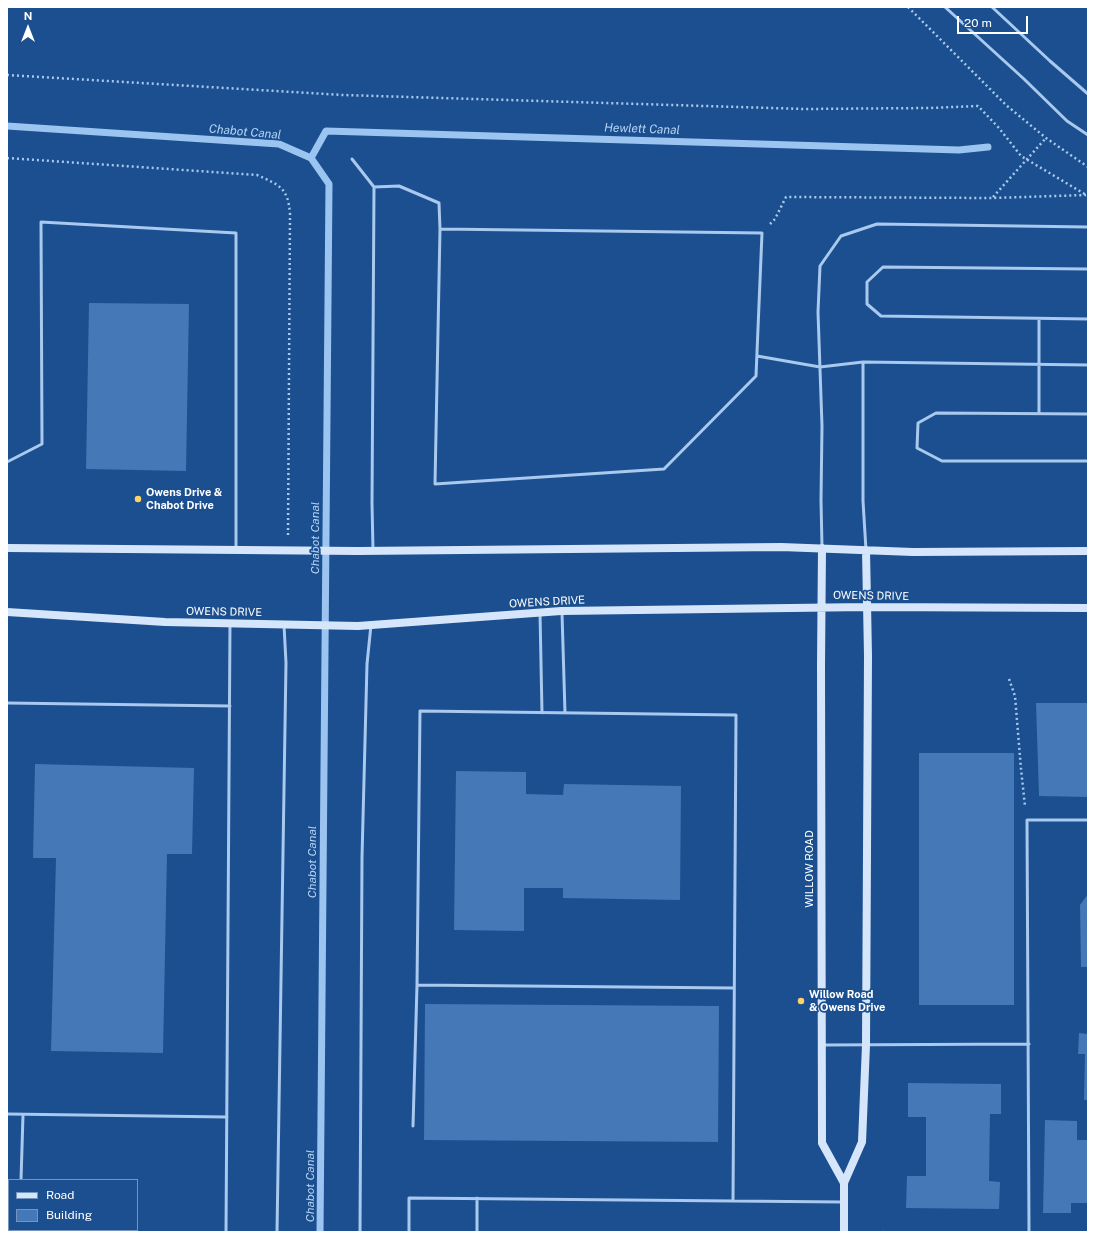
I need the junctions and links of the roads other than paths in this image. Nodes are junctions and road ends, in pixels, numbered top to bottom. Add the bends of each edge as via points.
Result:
1 (945, 7) edge
2 (992, 7) edge
3 (1088, 94) edge
4 (1088, 135) edge
5 (352, 159) dead end
6 (374, 187) junction
7 (1088, 227) edge
8 (440, 230) junction
9 (1088, 269) edge
10 (1039, 319) junction
11 (1088, 319) edge
12 (756, 356) junction
13 (863, 362) junction
14 (1039, 364) junction
15 (1088, 365) edge
16 (820, 367) junction
17 (1039, 413) junction
18 (1088, 414) edge
19 (1088, 461) edge
20 (7, 462) edge
21 (7, 548) edge
22 (822, 548) junction
23 (236, 550) junction
24 (373, 550) junction
25 (866, 550) junction
26 (1088, 551) edge
27 (822, 607) junction
28 (867, 607) junction
29 (1088, 608) edge
30 (562, 611) junction
31 (7, 612) edge
32 (540, 613) junction
33 (230, 624) junction
34 (288, 625) junction
35 (370, 625) junction
36 (7, 703) edge
37 (230, 706) junction
38 (542, 712) junction
39 (565, 713) junction
40 (1088, 820) edge
41 (417, 985) junction
42 (733, 988) junction
43 (1028, 1044) junction
44 (821, 1045) junction
45 (866, 1045) junction
46 (7, 1114) edge
47 (22, 1114) junction
48 (227, 1117) junction
49 (413, 1126) dead end
50 (21, 1179) edge
51 (844, 1183) junction
52 (477, 1198) junction
53 (733, 1201) junction
54 (844, 1202) junction
55 (226, 1232) edge
56 (277, 1232) edge
57 (360, 1232) edge
58 (408, 1232) edge
59 (477, 1232) edge
60 (844, 1232) edge
61 (1029, 1232) edge

1 - 4 lane via 1024,78 1067,121
2 - 3 lane
5 - 6 lane
6 - 8 lane via 399,186 439,203
6 - 24 lane
7 - 16 lane via 877,224 841,236 820,266
8 - 12 lane via 762,233
8 - 12 lane via 435,484 664,469 756,376
9 - 10 lane via 883,267 867,282 867,304 881,316
10 - 11 lane
10 - 14 lane
12 - 16 lane
13 - 14 lane
13 - 16 lane
13 - 25 lane via 863,501
14 - 15 lane
14 - 17 lane
16 - 22 lane
17 - 18 lane
17 - 19 lane via 936,413 918,423 917,448 942,461
20 - 23 lane via 42,444 41,222 236,233
21 - 23 street
22 - 24 street
22 - 25 street
22 - 27 street, WILLOW ROAD
23 - 24 street
25 - 26 street
25 - 28 street, WILLOW ROAD
27 - 28 street, OWENS DRIVE
27 - 30 street, OWENS DRIVE
27 - 44 street, WILLOW ROAD
28 - 29 street, OWENS DRIVE
28 - 45 street, WILLOW ROAD
30 - 32 street, OWENS DRIVE
30 - 39 lane
31 - 33 street, OWENS DRIVE
32 - 35 street, OWENS DRIVE
32 - 38 lane
33 - 34 street, OWENS DRIVE
33 - 37 lane
34 - 35 street, OWENS DRIVE
34 - 56 lane
35 - 57 lane via 362,857
36 - 37 lane
37 - 48 lane
38 - 39 lane
38 - 41 lane via 420,711
39 - 42 lane via 736,714
40 - 43 lane via 1027,820
41 - 42 lane
41 - 49 lane
42 - 53 lane
43 - 45 lane
43 - 61 lane
44 - 45 lane
44 - 51 street, WILLOW ROAD via 822,1143
45 - 51 street, WILLOW ROAD via 862,1142
46 - 47 lane
47 - 48 lane
47 - 50 lane
48 - 55 lane
51 - 54 street, WILLOW ROAD
52 - 53 lane
52 - 58 lane via 409,1198
52 - 59 lane
53 - 54 lane
54 - 60 street, WILLOW ROAD

